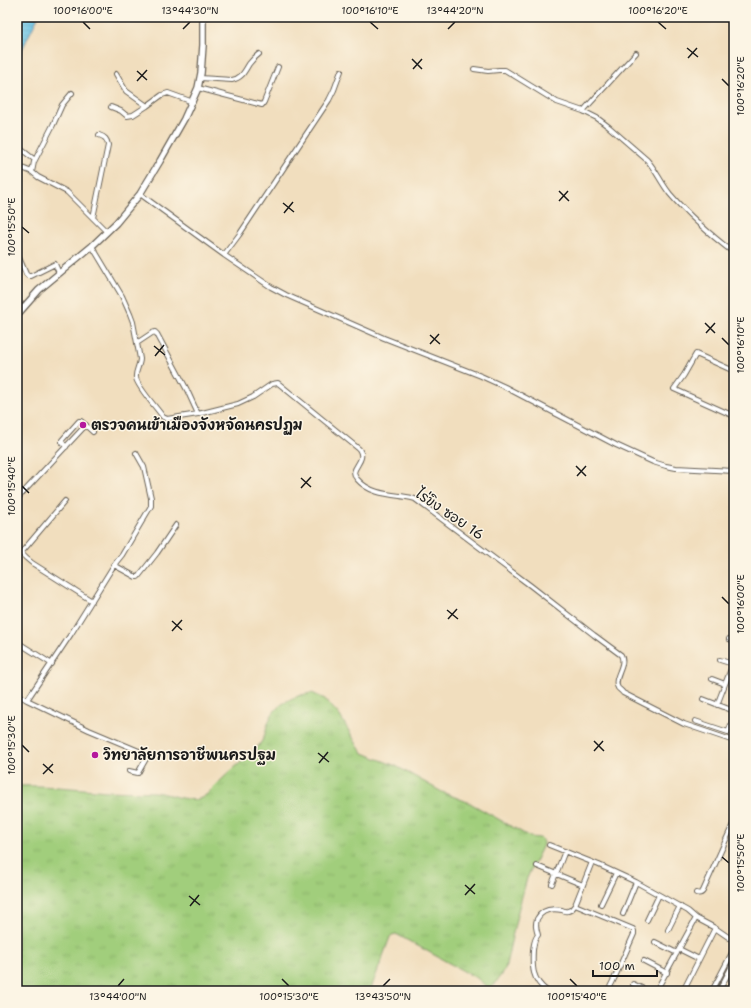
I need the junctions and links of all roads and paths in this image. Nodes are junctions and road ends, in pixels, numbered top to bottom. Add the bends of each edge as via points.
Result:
1 (203, 17) edge
2 (636, 53) dead end
3 (259, 54) dead end
4 (278, 67) dead end
5 (474, 69) dead end
6 (341, 71) dead end
7 (116, 74) dead end
8 (200, 76) junction
9 (198, 88) junction
10 (72, 93) dead end
11 (193, 102) junction
12 (147, 106) junction
13 (111, 107) dead end
14 (583, 111) junction
15 (99, 135) dead end
16 (17, 146) edge
17 (35, 160) junction
18 (17, 166) edge
19 (32, 172) junction
20 (140, 194) junction
21 (93, 218) junction
22 (106, 232) junction
23 (92, 246) junction
24 (17, 253) edge
25 (734, 253) edge
26 (224, 255) junction
27 (59, 273) junction
28 (17, 315) edge
29 (137, 343) junction
30 (734, 371) edge
31 (198, 414) junction
32 (734, 416) edge
33 (86, 425) junction
34 (93, 432) dead end
35 (66, 447) junction
36 (136, 453) dead end
37 (734, 471) edge
38 (18, 500) edge
39 (65, 501) dead end
40 (176, 525) dead end
41 (17, 550) edge
42 (21, 553) junction
43 (114, 565) junction
44 (92, 601) junction
45 (729, 640) dead end
46 (734, 641) edge
47 (17, 642) edge
48 (720, 660) dead end
49 (733, 663) edge
50 (52, 664) junction
51 (712, 679) dead end
52 (725, 684) junction
53 (17, 694) edge
54 (703, 699) dead end
55 (27, 700) junction
56 (717, 705) junction
57 (734, 711) edge
58 (734, 718) edge
59 (694, 721) dead end
60 (734, 741) edge
61 (129, 771) dead end
62 (734, 822) edge
63 (548, 845) dead end
64 (566, 851) junction
65 (592, 862) junction
66 (537, 866) dead end
67 (556, 873) junction
68 (616, 873) junction
69 (636, 882) junction
70 (552, 884) dead end
71 (583, 885) junction
72 (696, 893) dead end
73 (659, 895) junction
74 (601, 904) dead end
75 (575, 905) junction
76 (680, 906) junction
77 (623, 914) dead end
78 (696, 918) junction
79 (647, 920) dead end
80 (715, 928) junction
81 (668, 930) dead end
82 (734, 941) edge
83 (656, 942) dead end
84 (734, 949) edge
85 (678, 951) junction
86 (699, 959) junction
87 (644, 961) dead end
88 (734, 962) edge
89 (732, 969) edge
90 (667, 973) junction
91 (633, 984) dead end
92 (714, 989) edge
93 (720, 990) edge
94 (547, 991) edge
95 (608, 991) edge
96 (648, 991) edge
97 (656, 991) edge
98 (683, 991) edge
99 (725, 991) edge

1 - 8 main road
2 - 14 street
3 - 8 street via 242,77 237,79
4 - 9 street via 262,105
5 - 14 street via 505,70 557,102
6 - 26 street via 329,100
7 - 12 street via 126,91
8 - 9 main road
9 - 11 main road
10 - 17 street via 62,105
11 - 12 street via 165,93
11 - 20 main road
12 - 13 street via 127,116
14 - 25 street via 604,122 639,152 652,166 669,193
15 - 21 street via 107,140 108,145
16 - 17 street
17 - 19 street
18 - 19 street
19 - 21 street via 67,192
20 - 22 main road
20 - 26 street
21 - 22 street
22 - 23 main road
23 - 27 main road
23 - 29 street, ไร่ขิง ซอย 16 via 122,296 133,322
24 - 27 street via 28,276 55,264
26 - 37 street via 286,296 481,376 647,460 676,468
27 - 28 main road via 39,290
29 - 31 street via 152,333 158,334
29 - 31 street, ไร่ขิง ซอย 16 via 140,363 136,377 143,391 163,417 167,419
30 - 32 street via 696,354 674,389
31 - 60 street, ไร่ขิง ซอย 16 via 245,401 278,382 360,450 362,457 354,474 361,484 375,491 415,500 621,655 623,661 617,680 618,687 623,693 684,724
33 - 34 street
33 - 35 street
33 - 35 street via 79,421 62,440
35 - 38 street
36 - 43 street via 144,467 151,506
39 - 42 street
40 - 43 street via 138,577
41 - 42 street
42 - 44 street via 32,563
43 - 44 street
44 - 50 street
45 - 46 street
47 - 50 street
48 - 49 street
49 - 52 street
50 - 55 street
51 - 52 street
52 - 56 street
53 - 55 street
54 - 56 street
55 - 61 street via 147,756 138,774
56 - 57 street
58 - 59 street via 728,732
62 - 72 street via 702,893
63 - 64 street
64 - 65 street
64 - 67 street
65 - 68 street
65 - 71 street
66 - 67 street
67 - 70 street
67 - 71 street
68 - 69 street
68 - 74 street
69 - 73 street
69 - 77 street
71 - 75 street
73 - 76 street
73 - 79 street
75 - 94 street via 568,911 546,910 536,923 538,935 534,944 533,970 539,984
75 - 95 street via 634,931
76 - 78 street
76 - 81 street
78 - 80 street
78 - 85 street
80 - 82 street
80 - 86 street
83 - 85 street
84 - 92 street
85 - 86 street
85 - 90 street
86 - 98 street
87 - 90 street
88 - 89 street
89 - 93 street
90 - 97 street
91 - 96 street
92 - 93 street
93 - 99 street

